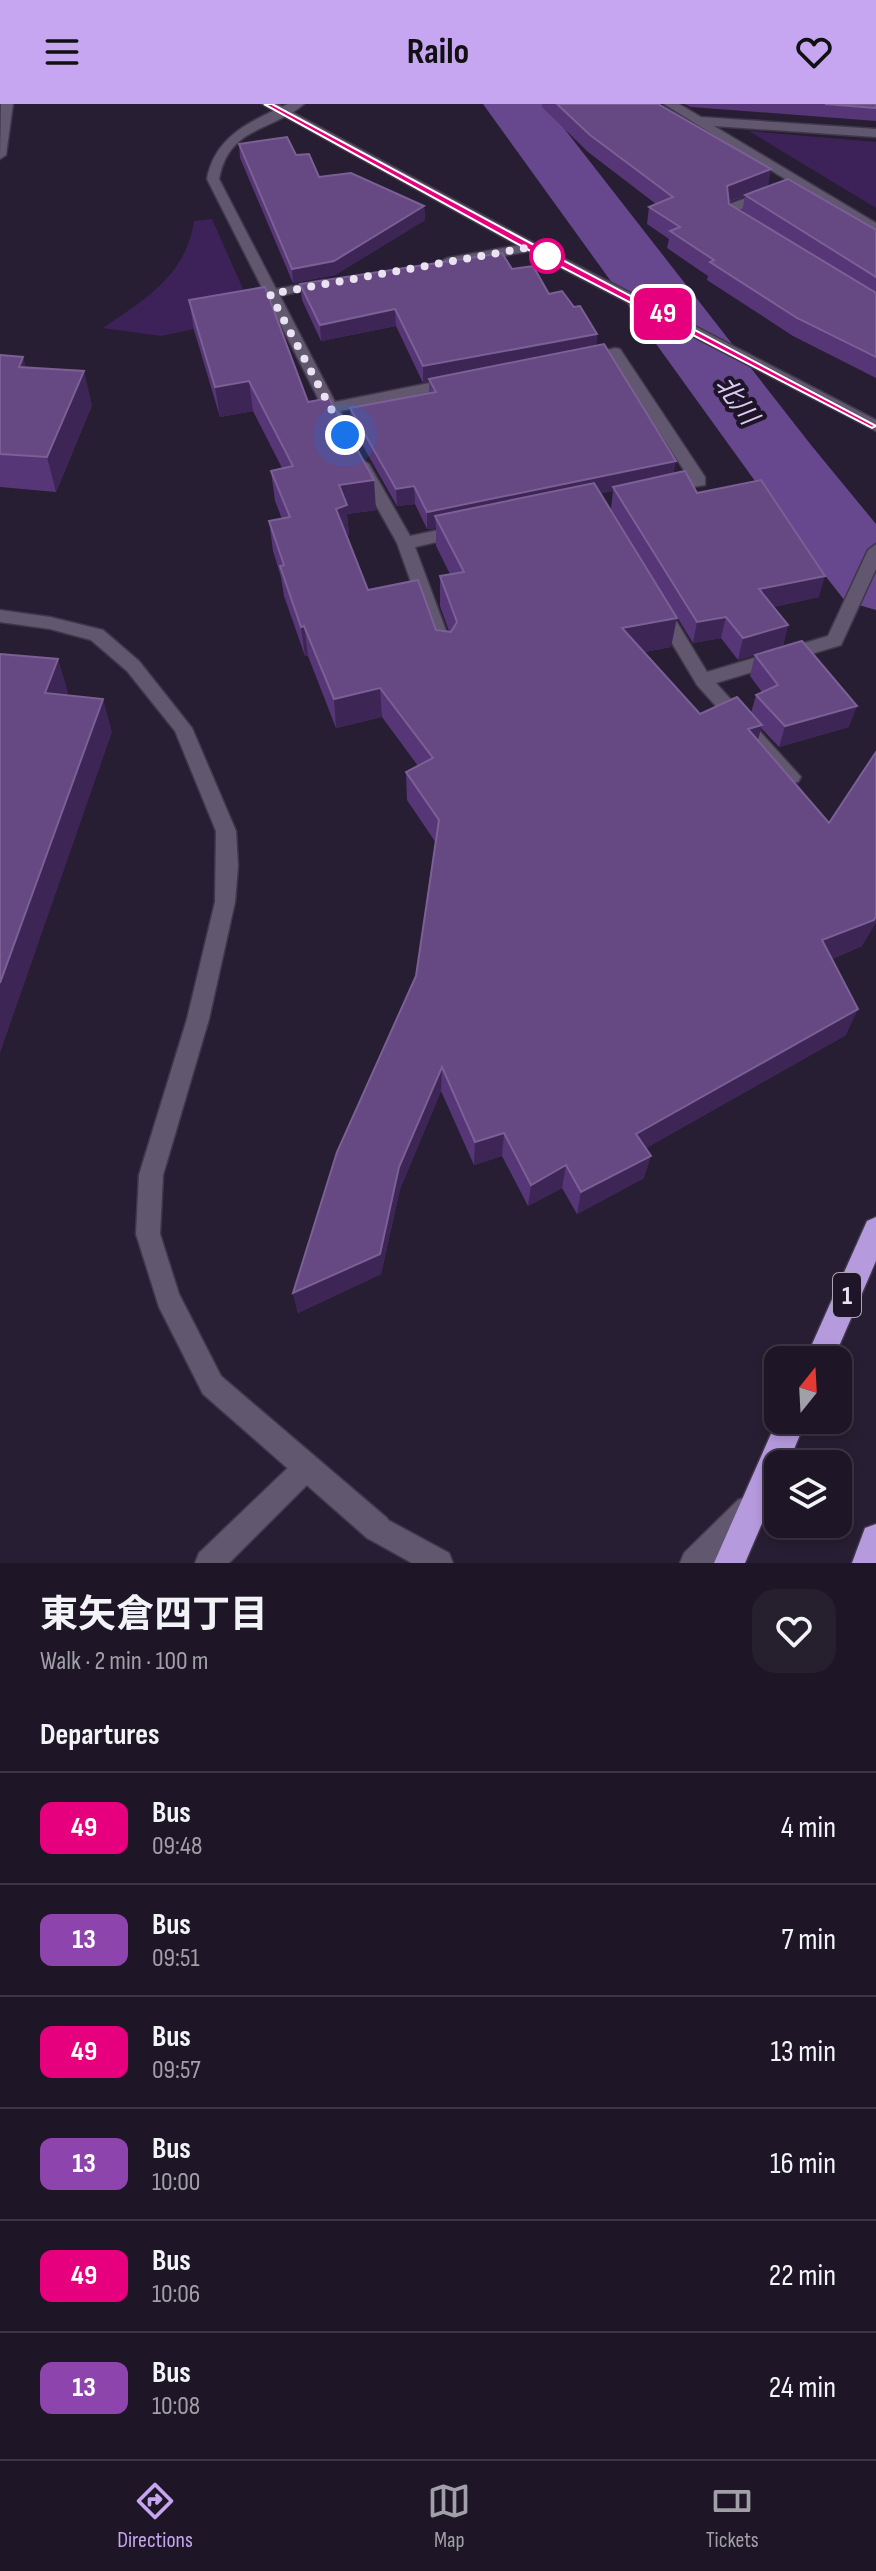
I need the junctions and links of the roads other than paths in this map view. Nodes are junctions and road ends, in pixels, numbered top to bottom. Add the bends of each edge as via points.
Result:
1 (7, 104) edge
2 (298, 104) edge
3 (670, 104) edge
4 (275, 108) edge
5 (697, 120) junction
6 (876, 133) edge
7 (0, 155) edge
8 (799, 183) junction
9 (876, 229) edge
10 (759, 232) edge
11 (531, 247) junction
12 (439, 264) edge
13 (347, 280) edge
14 (270, 294) junction
15 (570, 360) edge
16 (465, 381) edge
17 (330, 408) junction
18 (876, 426) edge
19 (655, 490) edge
20 (479, 528) edge
21 (405, 543) junction
22 (876, 550) edge
23 (654, 598) edge
24 (0, 616) edge
25 (445, 653) edge
26 (703, 680) junction
27 (791, 777) edge
28 (876, 1230) edge
29 (825, 1346) edge
30 (786, 1434) edge
31 (306, 1468) junction
32 (756, 1502) junction
33 (377, 1528) junction
34 (876, 1539) edge
35 (209, 1563) edge
36 (411, 1563) edge
37 (439, 1563) edge
38 (694, 1563) edge
39 (729, 1563) edge
40 (867, 1563) edge

1 - 7 street
2 - 4 street
3 - 5 street
4 - 11 street
4 - 14 street via 232,140 214,163 217,188
5 - 6 street
5 - 8 street
8 - 9 street
8 - 10 street via 732,208 733,216
11 - 12 street
11 - 18 street
13 - 14 street
14 - 17 street
15 - 19 street via 615,352 699,481
16 - 17 street
17 - 21 street
20 - 21 street
21 - 25 street
22 - 26 street via 835,640
23 - 26 street
24 - 31 street via 97,635 133,666 183,728 226,831 225,902 198,1019 151,1175 148,1234 168,1298 212,1385
26 - 27 street
28 - 29 highway, 1
30 - 32 highway
31 - 33 street
31 - 35 street
32 - 38 street
32 - 39 highway
33 - 36 street
33 - 37 street
34 - 40 highway

